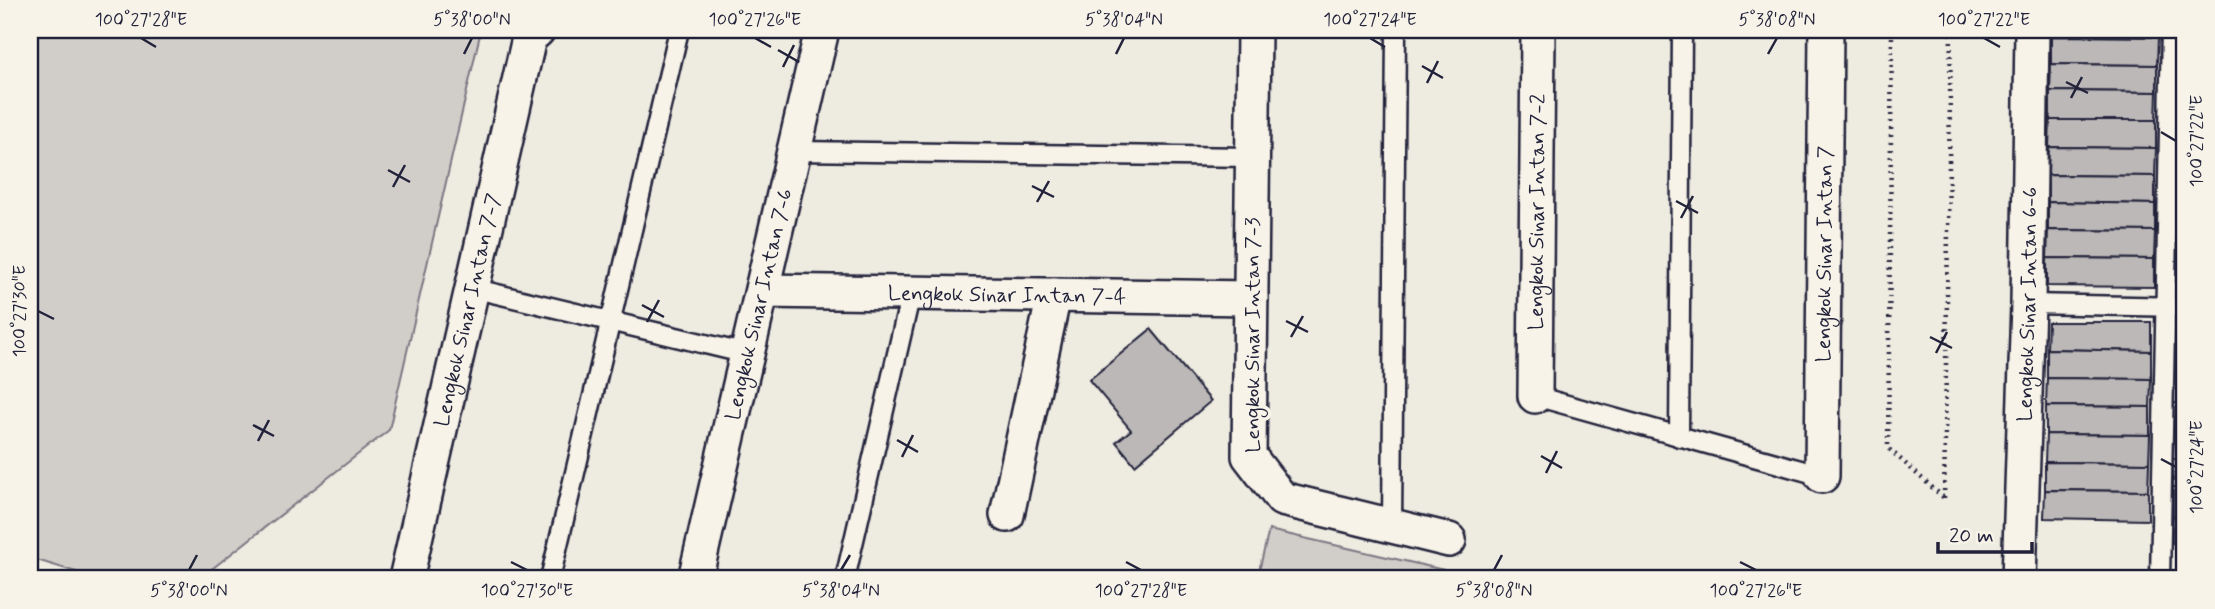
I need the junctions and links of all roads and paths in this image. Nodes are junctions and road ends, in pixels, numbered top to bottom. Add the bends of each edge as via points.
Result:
1 (679, 30) edge
2 (822, 30) edge
3 (1254, 30) edge
4 (1396, 30) edge
5 (1538, 30) edge
6 (1682, 30) edge
7 (1826, 30) edge
8 (1892, 30) edge
9 (1951, 30) edge
10 (2032, 30) edge
11 (2171, 30) edge
12 (533, 34) edge
13 (794, 151) junction
14 (1252, 157) junction
15 (472, 288) junction
16 (762, 290) junction
17 (911, 293) junction
18 (1054, 295) junction
19 (1251, 298) junction
20 (2028, 304) junction
21 (2167, 307) junction
22 (2185, 307) edge
23 (611, 321) junction
24 (747, 354) junction
25 (1535, 396) joint
26 (1679, 437) junction
27 (1822, 476) joint
28 (1007, 515) dead end
29 (1392, 526) junction
30 (1449, 540) dead end
31 (406, 579) edge
32 (550, 579) edge
33 (695, 579) edge
34 (845, 579) edge
35 (2019, 579) edge
36 (2160, 579) edge

1 - 23 lane
2 - 13 street, Lengkok Sinar Intan 7-6
3 - 14 street, Lengkok Sinar Intan 7-3
4 - 29 lane
5 - 25 street, Lengkok Sinar Intan 7-2
6 - 26 lane
7 - 27 street, Lengkok Sinar Intan 7
8 - 9 path via 1888,447 1944,498
10 - 20 street, Lengkok Sinar Intan 6-6
11 - 21 lane
12 - 15 street, Lengkok Sinar Intan 7-7
13 - 14 lane
13 - 16 street, Lengkok Sinar Intan 7-6
14 - 19 street, Lengkok Sinar Intan 7-3
15 - 23 lane
15 - 31 street, Lengkok Sinar Intan 7-7
16 - 17 street, Lengkok Sinar Intan 7-4
16 - 24 street, Lengkok Sinar Intan 7-6
17 - 18 street, Lengkok Sinar Intan 7-4
17 - 34 lane
18 - 19 street, Lengkok Sinar Intan 7-4
18 - 28 street
19 - 29 street, Lengkok Sinar Intan 7-3 via 1249,456 1282,499
20 - 21 lane
20 - 35 street, Lengkok Sinar Intan 6-6
21 - 22 lane
21 - 36 lane
23 - 24 lane
23 - 32 lane
24 - 33 street, Lengkok Sinar Intan 7-6
25 - 26 lane
26 - 27 lane
29 - 30 street, Lengkok Sinar Intan 7-3

